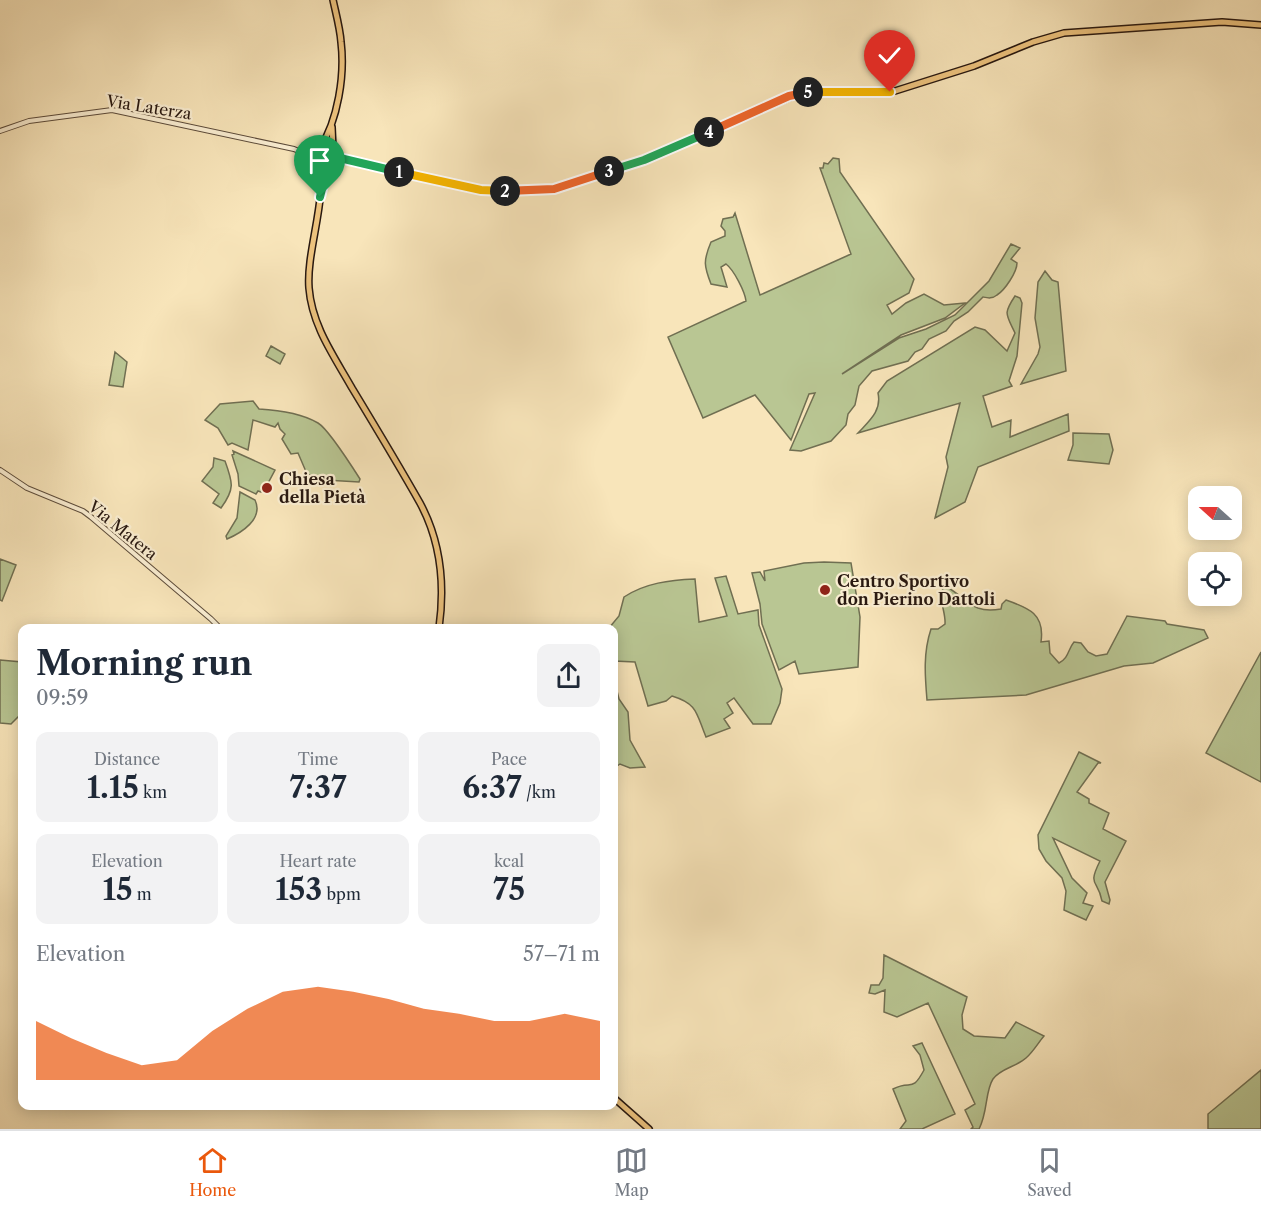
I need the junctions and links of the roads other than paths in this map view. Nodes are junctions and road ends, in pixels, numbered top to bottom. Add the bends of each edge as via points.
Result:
1 (333, 0) edge
2 (1261, 25) edge
3 (334, 113) junction
4 (0, 131) edge
5 (319, 148) junction
6 (294, 149) junction
7 (333, 150) junction
8 (318, 160) junction
9 (348, 160) junction
10 (332, 162) junction
11 (320, 197) junction
12 (0, 470) edge
13 (216, 624) edge
14 (438, 624) edge
15 (618, 1102) edge
16 (649, 1129) edge

1 - 3 main road via 342,51
2 - 9 main road via 1222,22 1064,33 895,91 800,93 644,160 554,189 481,190
3 - 5 main road
3 - 7 main road
4 - 6 street, Via Laterza via 29,121 112,110
5 - 6 street
5 - 7 main road
5 - 8 main road
6 - 8 street
7 - 9 main road
7 - 10 main road
8 - 10 main road
8 - 11 main road
9 - 10 main road
10 - 11 main road
11 - 14 main road via 309,280 314,314 324,339 430,524 440,566
12 - 13 street, Via Matera via 27,488 83,511
15 - 16 main road

